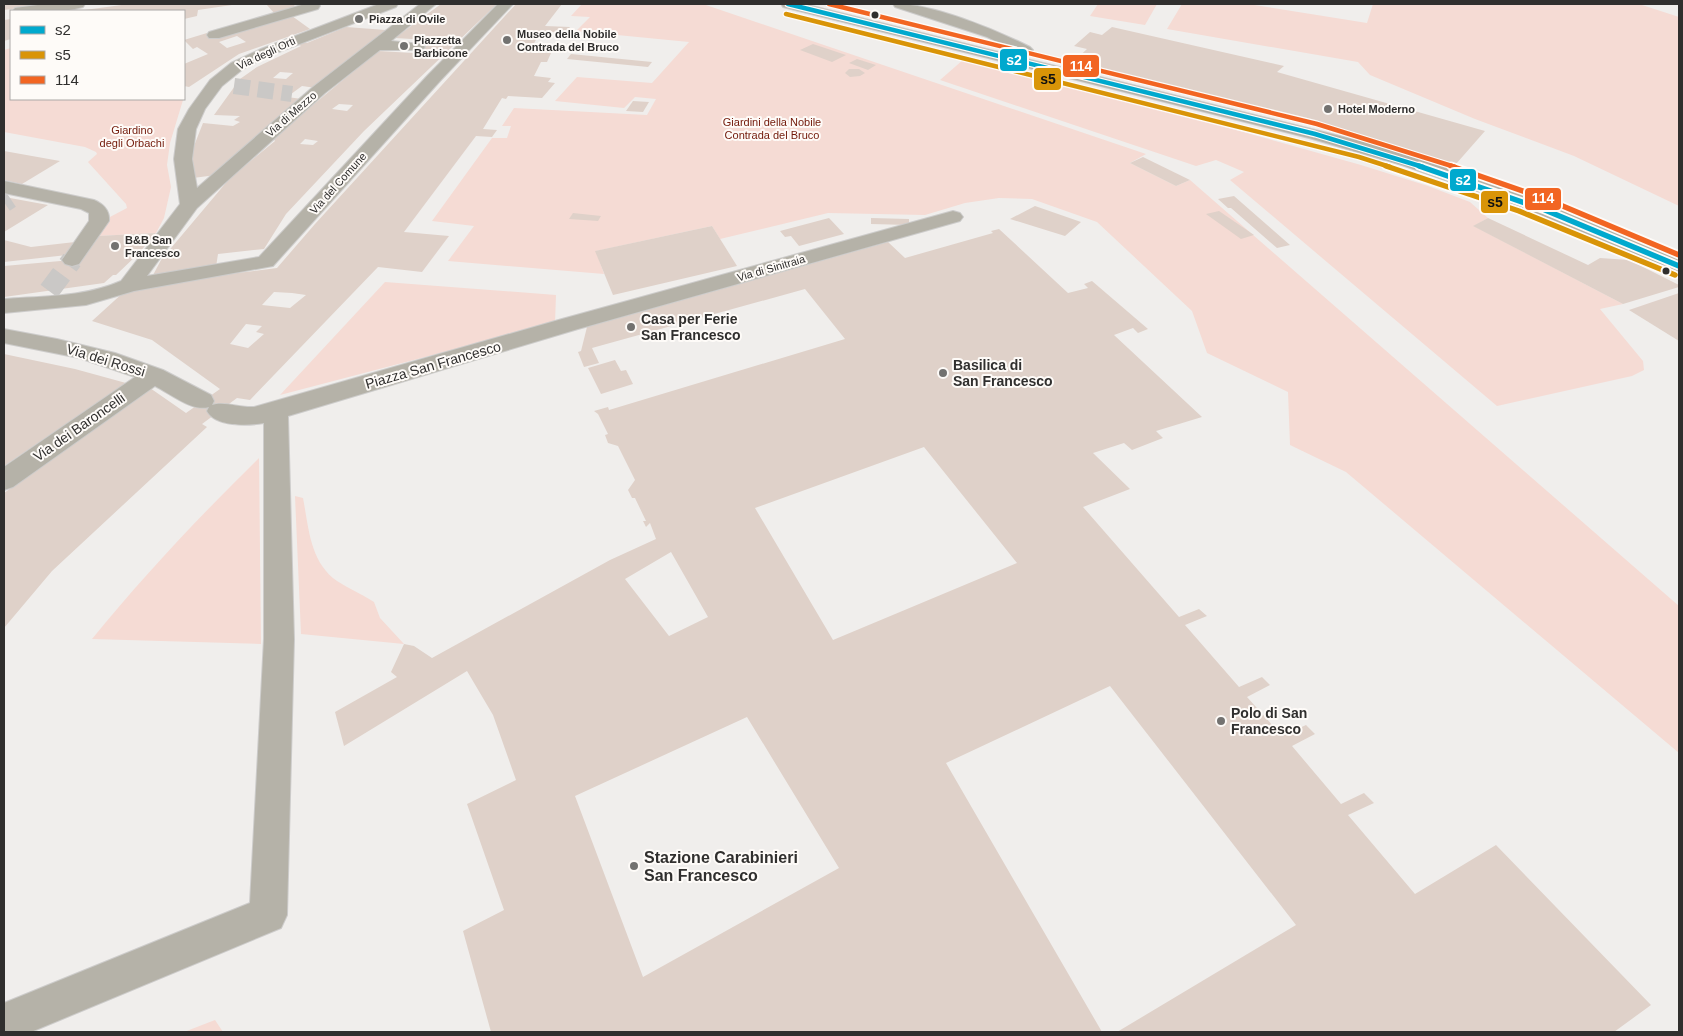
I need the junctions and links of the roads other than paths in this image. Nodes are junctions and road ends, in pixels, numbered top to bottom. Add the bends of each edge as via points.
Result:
1 (78, 4) edge
2 (391, 4) edge
3 (429, 4) edge
4 (506, 4) edge
5 (788, 4) edge
6 (900, 4) edge
7 (28, 10) edge
8 (323, 12) edge
9 (214, 34) dead end
10 (379, 44) junction
11 (417, 47) dead end
12 (1053, 69) junction
13 (216, 83) junction
14 (234, 86) tunnel mouth
15 (12, 192) tunnel mouth
16 (190, 204) junction
17 (953, 217) dead end
18 (72, 260) tunnel mouth
19 (1679, 266) edge
20 (129, 286) junction
21 (4, 306) edge
22 (590, 319) joint
23 (4, 336) edge
24 (155, 375) junction
25 (211, 406) joint
26 (276, 411) junction
27 (4, 480) edge
28 (4, 1023) edge

1 - 7 street
2 - 8 street
3 - 10 street, Via di Mezzo
4 - 20 street, Via del Comune via 266,262
5 - 12 street
6 - 12 street via 992,34 1019,46
8 - 9 street
8 - 13 street, Via degli Orti via 225,74
10 - 11 street
10 - 16 street, Via di Mezzo via 305,92
12 - 19 street via 1315,134 1422,165 1553,212
13 - 14 street
13 - 16 street, Via degli Orti via 197,108 187,129 183,159
15 - 18 street via 87,204 97,211 99,221
16 - 20 street
17 - 22 street, Via di Sinitraia
20 - 21 street via 106,294 45,297
22 - 26 street, Piazza San Francesco
23 - 24 street, Via dei Rossi via 98,355
24 - 25 street, Via dei Rossi
24 - 27 street, Via dei Baroncelli
25 - 26 street, Piazza San Francesco via 232,416 246,417
26 - 28 street via 279,639 268,915

